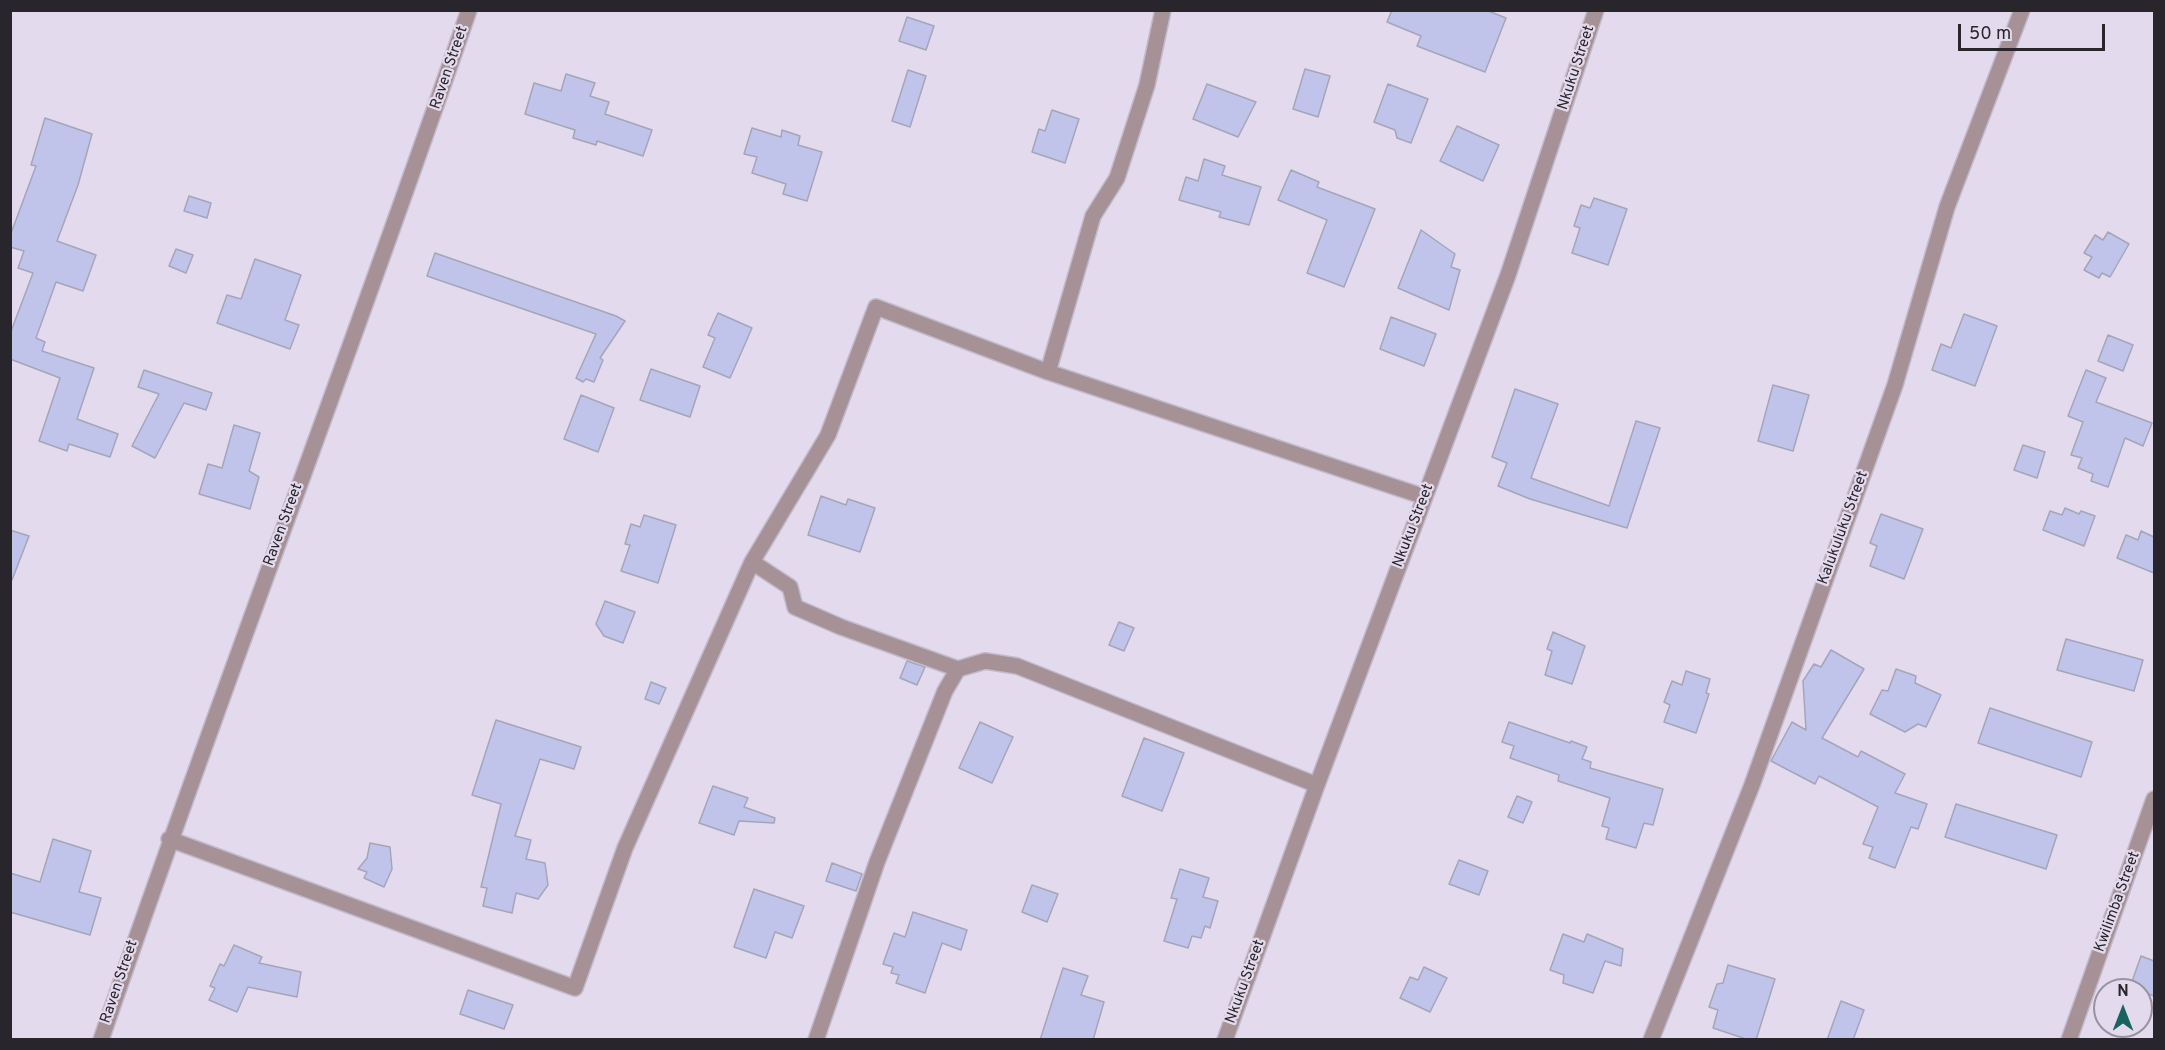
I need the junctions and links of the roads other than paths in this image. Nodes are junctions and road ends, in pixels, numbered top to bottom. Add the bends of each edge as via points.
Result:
1 (469, 10) edge
2 (1163, 10) edge
3 (1596, 10) edge
4 (2022, 10) edge
5 (1048, 372) junction
6 (1425, 497) junction
7 (752, 562) junction
8 (958, 669) junction
9 (1317, 785) junction
10 (2154, 799) edge
11 (169, 839) junction
12 (101, 1040) edge
13 (816, 1040) edge
14 (1225, 1040) edge
15 (1651, 1040) edge
16 (2069, 1040) edge

1 - 11 street, Raven Street via 420,155
2 - 5 street via 1147,85 1117,178 1093,216
3 - 6 street, Nkuku Street via 1508,275
4 - 15 street, Kalukuluku Street via 1947,207 1895,385 1752,785
5 - 6 street
5 - 7 street via 876,307 828,435
6 - 9 street, Nkuku Street
7 - 8 street via 790,587 795,608
7 - 11 street via 625,848 575,988
8 - 9 street via 985,661 1017,666
8 - 13 street via 945,692 878,862
9 - 14 street, Nkuku Street
10 - 16 street, Kwilimba Street
11 - 12 street, Raven Street

